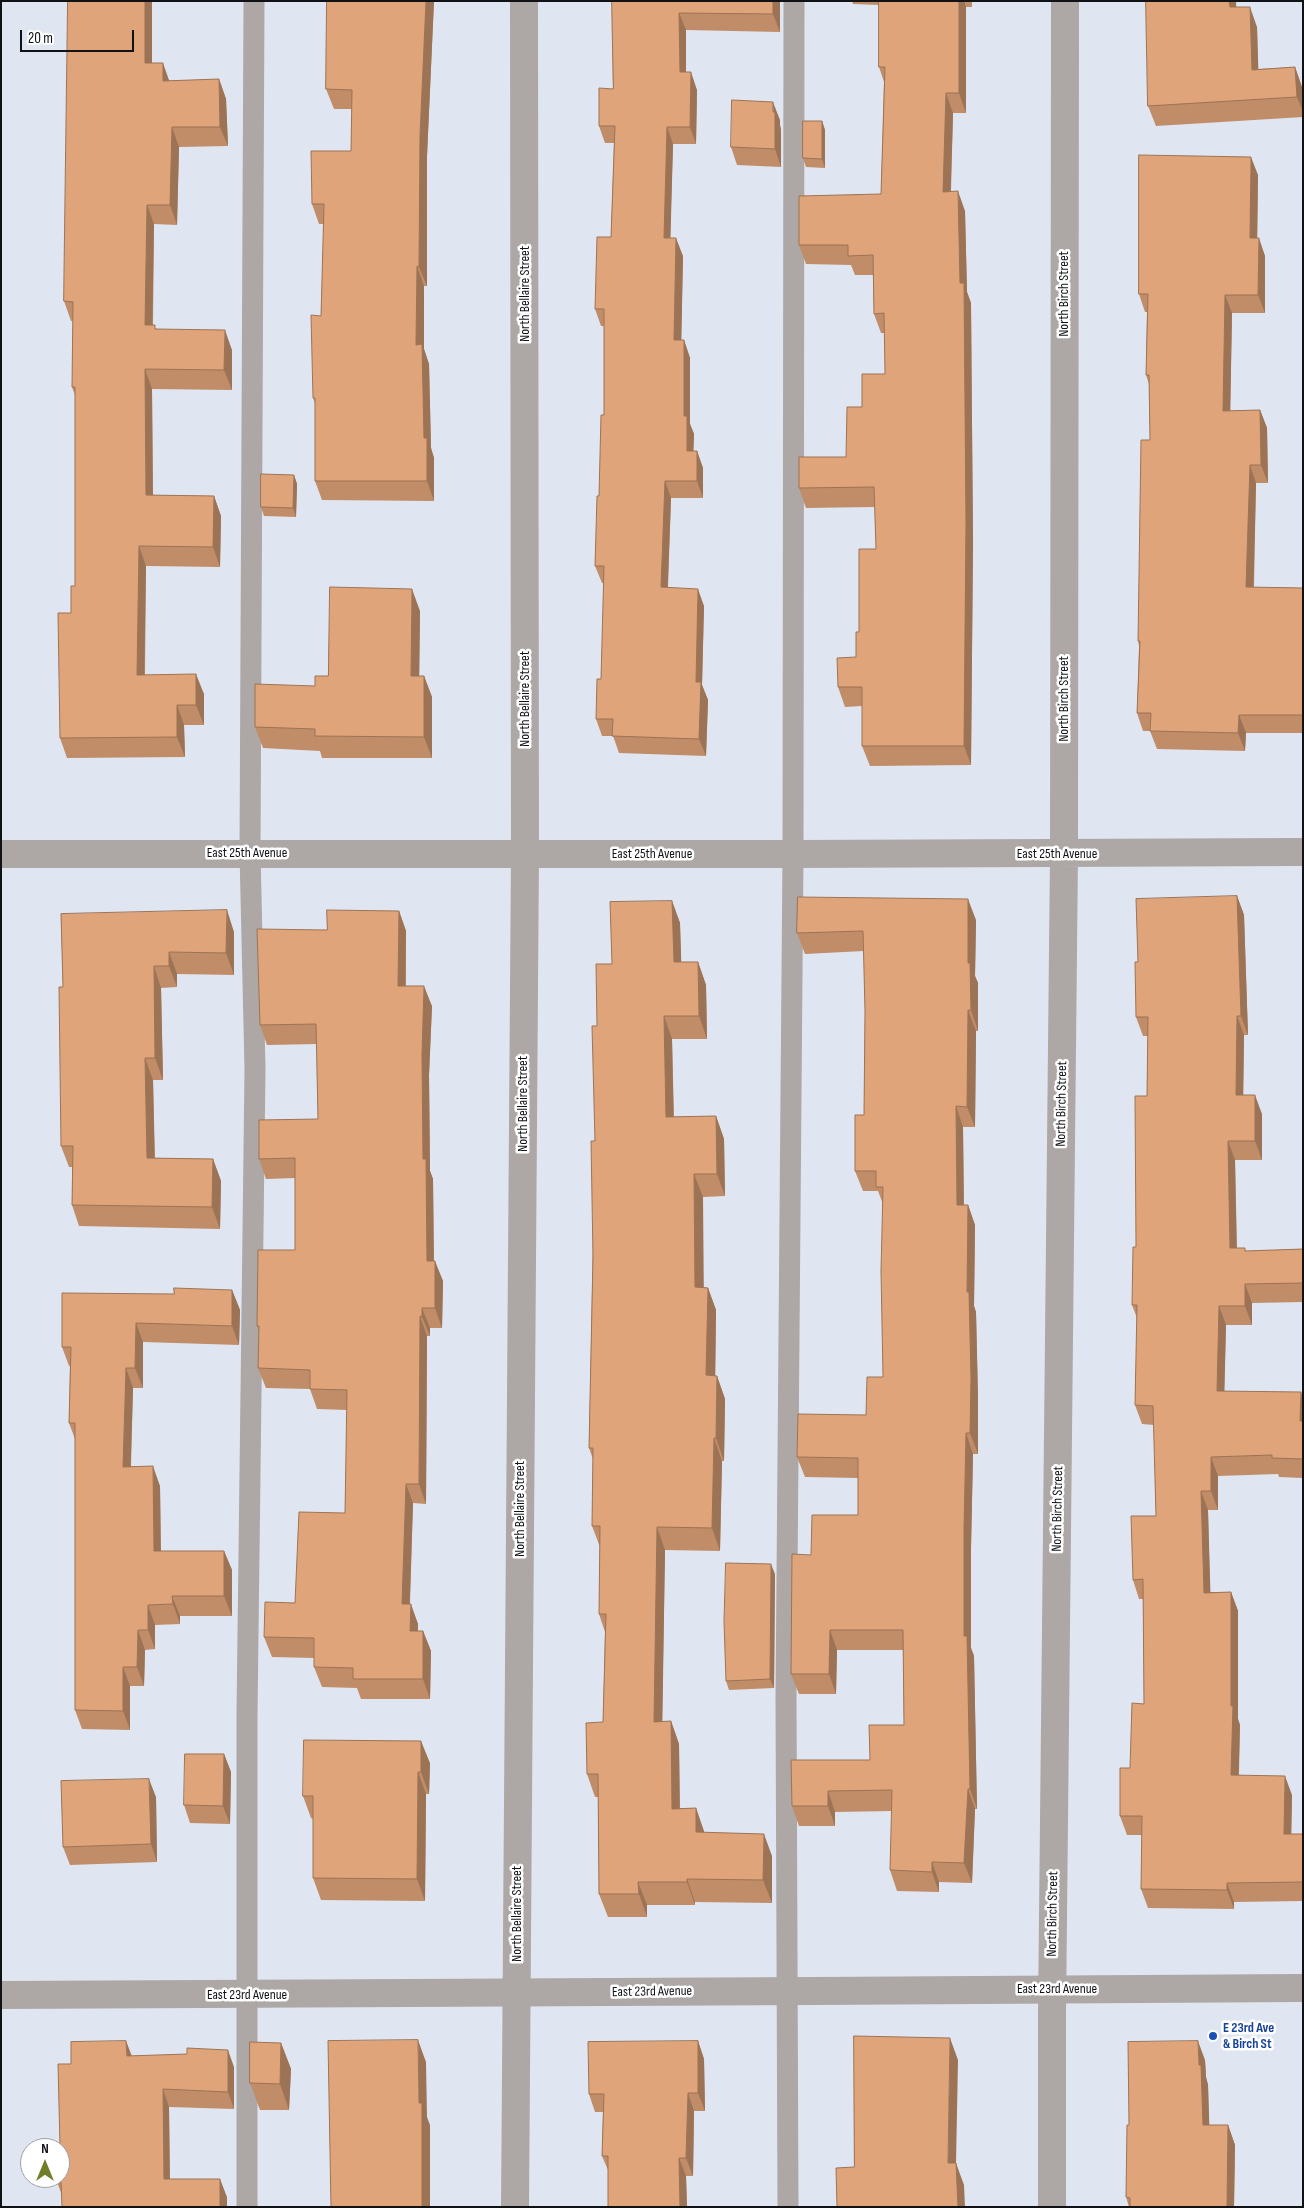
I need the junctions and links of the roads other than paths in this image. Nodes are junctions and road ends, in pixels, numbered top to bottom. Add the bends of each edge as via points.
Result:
1 (254, 1) edge
2 (524, 1) edge
3 (794, 1) edge
4 (1064, 1) edge
5 (1303, 852) edge
6 (250, 853) junction
7 (1, 854) edge
8 (525, 854) junction
9 (793, 854) junction
10 (1064, 854) junction
11 (1303, 1988) edge
12 (1052, 1989) junction
13 (786, 1990) junction
14 (517, 1994) junction
15 (1, 1995) edge
16 (247, 1995) junction
17 (247, 2207) edge
18 (515, 2207) edge
19 (788, 2207) edge
20 (1052, 2207) edge

1 - 6 lane
2 - 8 street, North Bellaire Street
3 - 9 lane
4 - 10 street, North Birch Street
5 - 10 street, East 25th Avenue
6 - 7 street, East 25th Avenue
6 - 8 street, East 25th Avenue
6 - 16 lane via 254,1068
8 - 9 street, East 25th Avenue
8 - 14 street, North Bellaire Street
9 - 10 street, East 25th Avenue
9 - 13 lane
10 - 12 street, North Birch Street
11 - 12 street, East 23rd Avenue
12 - 13 street, East 23rd Avenue
12 - 20 street, North Birch Street
13 - 14 street, East 23rd Avenue
13 - 19 lane
14 - 16 street, East 23rd Avenue
14 - 18 street, North Bellaire Street
15 - 16 street, East 23rd Avenue
16 - 17 lane

